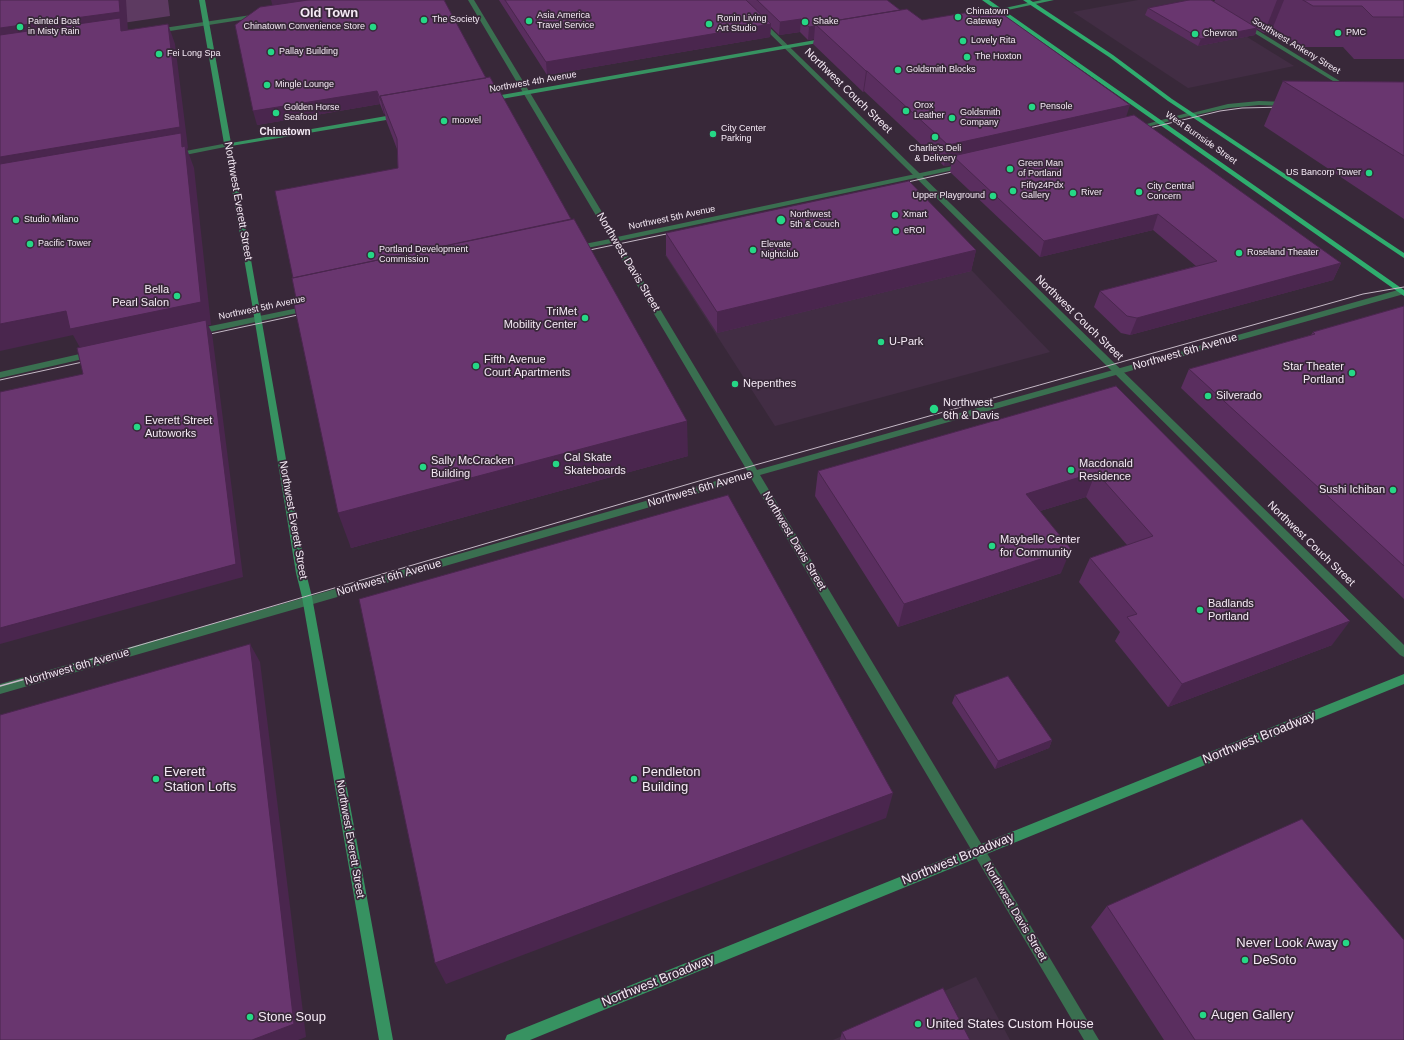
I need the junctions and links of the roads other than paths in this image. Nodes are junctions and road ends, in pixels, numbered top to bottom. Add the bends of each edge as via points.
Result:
1 (202, 0) edge
2 (471, 0) edge
3 (986, 0) edge
4 (1026, 0) edge
5 (1051, 0) edge
6 (1032, 4) junction
7 (999, 10) junction
8 (984, 13) edge
9 (268, 14) edge
10 (758, 20) edge
11 (1240, 22) edge
12 (206, 23) junction
13 (151, 31) edge
14 (832, 39) edge
15 (786, 47) junction
16 (1352, 90) edge
17 (526, 93) junction
18 (483, 100) edge
19 (1296, 104) dead end
20 (408, 114) edge
21 (1191, 114) junction
22 (1160, 122) junction
23 (1128, 130) edge
24 (228, 145) junction
25 (164, 156) edge
26 (969, 164) edge
27 (918, 176) junction
28 (615, 240) junction
29 (572, 250) edge
30 (1404, 256) edge
31 (1403, 292) edge
32 (313, 307) edge
33 (258, 318) junction
34 (191, 333) edge
35 (99, 353) edge
36 (1117, 371) junction
37 (0, 375) edge
38 (754, 474) junction
39 (308, 601) junction
40 (1404, 652) edge
41 (1404, 679) edge
42 (0, 689) edge
43 (979, 851) junction
44 (386, 1040) edge
45 (512, 1040) edge
46 (1092, 1040) edge

1 - 12 main road, Northwest Everett Street
2 - 17 street, Northwest Davis Street
3 - 7 main road, West Burnside Street
4 - 6 main road, West Burnside Street
5 - 6 main road
6 - 7 main road
6 - 21 main road, West Burnside Street via 1112,56
7 - 8 main road
7 - 22 main road, West Burnside Street
9 - 12 street
10 - 15 street, Northwest Couch Street
11 - 16 street, Southwest Ankeny Street
12 - 13 street
12 - 24 main road, Northwest Everett Street
14 - 15 main road, Northwest 4th Avenue
15 - 17 main road, Northwest 4th Avenue
15 - 27 street, Northwest Couch Street
17 - 18 main road, Northwest 4th Avenue
17 - 28 street, Northwest Davis Street
19 - 21 street via 1242,104
20 - 24 main road
21 - 22 street
21 - 30 main road, West Burnside Street
22 - 23 street
22 - 31 main road, West Burnside Street
24 - 25 street
24 - 33 main road, Northwest Everett Street
26 - 27 street, Northwest 5th Avenue
27 - 28 street, Northwest 5th Avenue
27 - 36 street, Northwest Couch Street
28 - 29 street, Northwest 5th Avenue
28 - 38 street, Northwest Davis Street
31 - 36 street, Northwest 6th Avenue
32 - 33 street, Northwest 5th Avenue
33 - 34 street, Northwest 5th Avenue
33 - 39 main road, Northwest Everett Street via 301,573
35 - 37 street
36 - 38 street, Northwest 6th Avenue
36 - 40 street, Northwest Couch Street
38 - 39 street, Northwest 6th Avenue
38 - 43 street, Northwest Davis Street
39 - 42 street, Northwest 6th Avenue
39 - 44 main road, Northwest Everett Street
41 - 43 main road, Northwest Broadway
43 - 45 main road, Northwest Broadway
43 - 46 street, Northwest Davis Street

